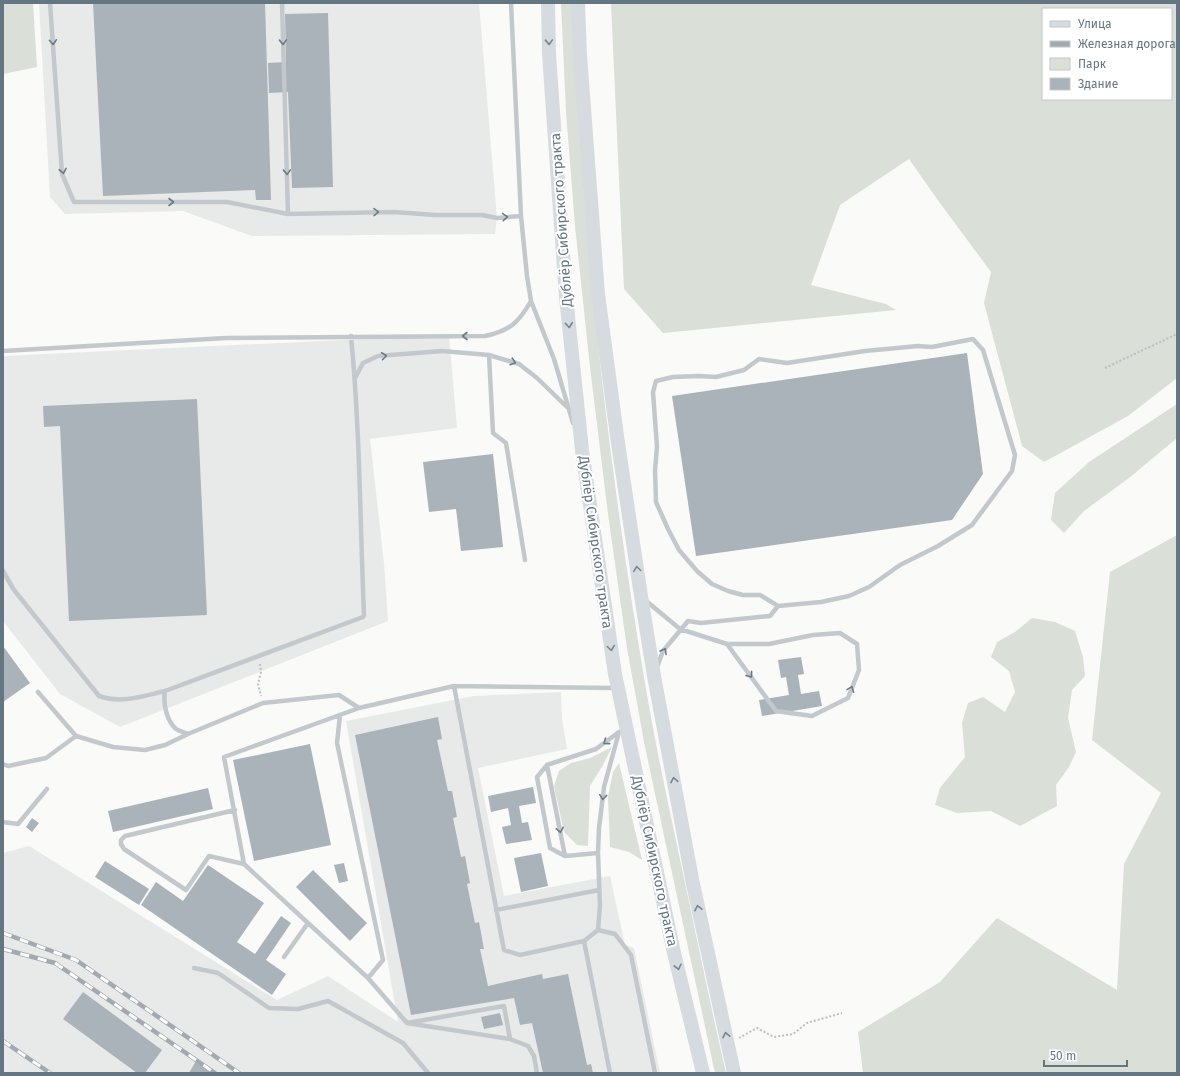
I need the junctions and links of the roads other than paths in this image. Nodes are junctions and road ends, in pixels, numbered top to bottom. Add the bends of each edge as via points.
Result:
1 (50, 3) edge
2 (282, 3) edge
3 (511, 3) edge
4 (548, 3) edge
5 (578, 3) edge
6 (288, 214) junction
7 (521, 216) junction
8 (531, 301) junction
9 (351, 336) junction
10 (3, 351) edge
11 (489, 355) junction
12 (355, 378) junction
13 (568, 408) junction
14 (582, 450) junction
15 (525, 560) dead end
16 (3, 571) edge
17 (641, 596) junction
18 (778, 606) junction
19 (680, 629) junction
20 (727, 644) junction
21 (654, 676) junction
22 (454, 686) junction
23 (618, 688) junction
24 (165, 691) junction
25 (38, 692) dead end
26 (359, 708) junction
27 (623, 710) junction
28 (340, 715) junction
29 (619, 732) junction
30 (188, 734) junction
31 (76, 736) junction
32 (3, 764) edge
33 (547, 765) junction
34 (47, 789) dead end
35 (234, 810) junction
36 (3, 822) edge
37 (598, 853) junction
38 (565, 856) junction
39 (244, 864) junction
40 (599, 890) junction
41 (496, 910) junction
42 (308, 923) junction
43 (598, 930) junction
44 (584, 941) junction
45 (284, 957) dead end
46 (194, 968) dead end
47 (368, 978) junction
48 (407, 1023) junction
49 (510, 1039) junction
50 (428, 1073) edge
51 (537, 1073) edge
52 (610, 1073) edge
53 (655, 1073) edge
54 (702, 1073) edge
55 (734, 1073) edge

1 -> 6 lane via 62,174 74,202 227,202
2 -> 6 lane
3 - 7 lane
4 -> 14 main road, Дублёр Сибирского тракта via 549,54 566,297
17 -> 5 main road via 598,294
6 -> 7 lane via 394,212 482,215 497,218
7 - 8 lane
8 -> 9 lane via 522,316 498,334
8 - 13 lane via 554,359
9 - 10 lane via 226,338
9 - 12 lane
12 -> 11 lane via 363,363 378,356 442,351
11 -> 13 lane via 519,364
11 - 15 lane via 493,433 506,443
12 - 24 lane via 364,615 362,618
13 - 14 lane
14 -> 23 main road, Дублёр Сибирского тракта
16 - 24 lane via 14,590 99,696 125,700
17 - 19 lane
17 - 21 main road
18 - 18 lane via 821,602 849,596 869,587 900,565 972,525 1012,471 1015,455 983,350 973,339 932,347 865,350 787,363 758,359 744,370 716,377 699,376 656,381 653,392 657,447 656,502 675,543 697,571 712,584 743,595 760,595
18 - 19 lane via 770,616 701,623 688,621
19 - 20 lane
21 -> 19 lane via 663,651
20 -> 20 lane via 776,711 812,716 848,698 859,670 857,644 840,633 813,635 769,644
55 -> 21 main road via 693,884
22 - 23 lane
22 - 26 lane
22 - 41 lane
23 - 27 main road, Дублёр Сибирского тракта
24 - 30 lane via 164,699 170,721 177,729
25 - 31 lane
26 - 28 lane
26 - 30 lane via 339,695 263,703
27 - 29 lane
27 -> 54 main road, Дублёр Сибирского тракта
28 - 35 lane via 224,757
28 - 47 lane via 337,743 383,960
29 -> 33 lane via 596,749
29 -> 37 lane via 604,787
30 - 31 lane via 165,745 145,750 113,747
31 - 32 lane via 46,758 8,766
33 -> 38 lane
33 - 38 lane via 537,777 550,848
34 - 36 lane via 18,824
35 - 39 lane
35 - 39 lane via 125,836 121,844 186,890 209,856
37 - 38 lane
37 - 40 lane
39 - 42 lane
40 - 41 lane
40 - 43 lane
41 - 44 lane via 504,950 520,955
42 - 45 lane
42 - 47 lane
43 - 44 lane
43 - 53 lane via 615,934 631,955
44 - 52 lane
46 - 50 lane via 218,973 269,1008 298,1010 328,1001 403,1043
47 - 48 lane
48 - 49 lane
48 - 49 lane via 504,1006
49 - 51 lane via 528,1046 534,1056

